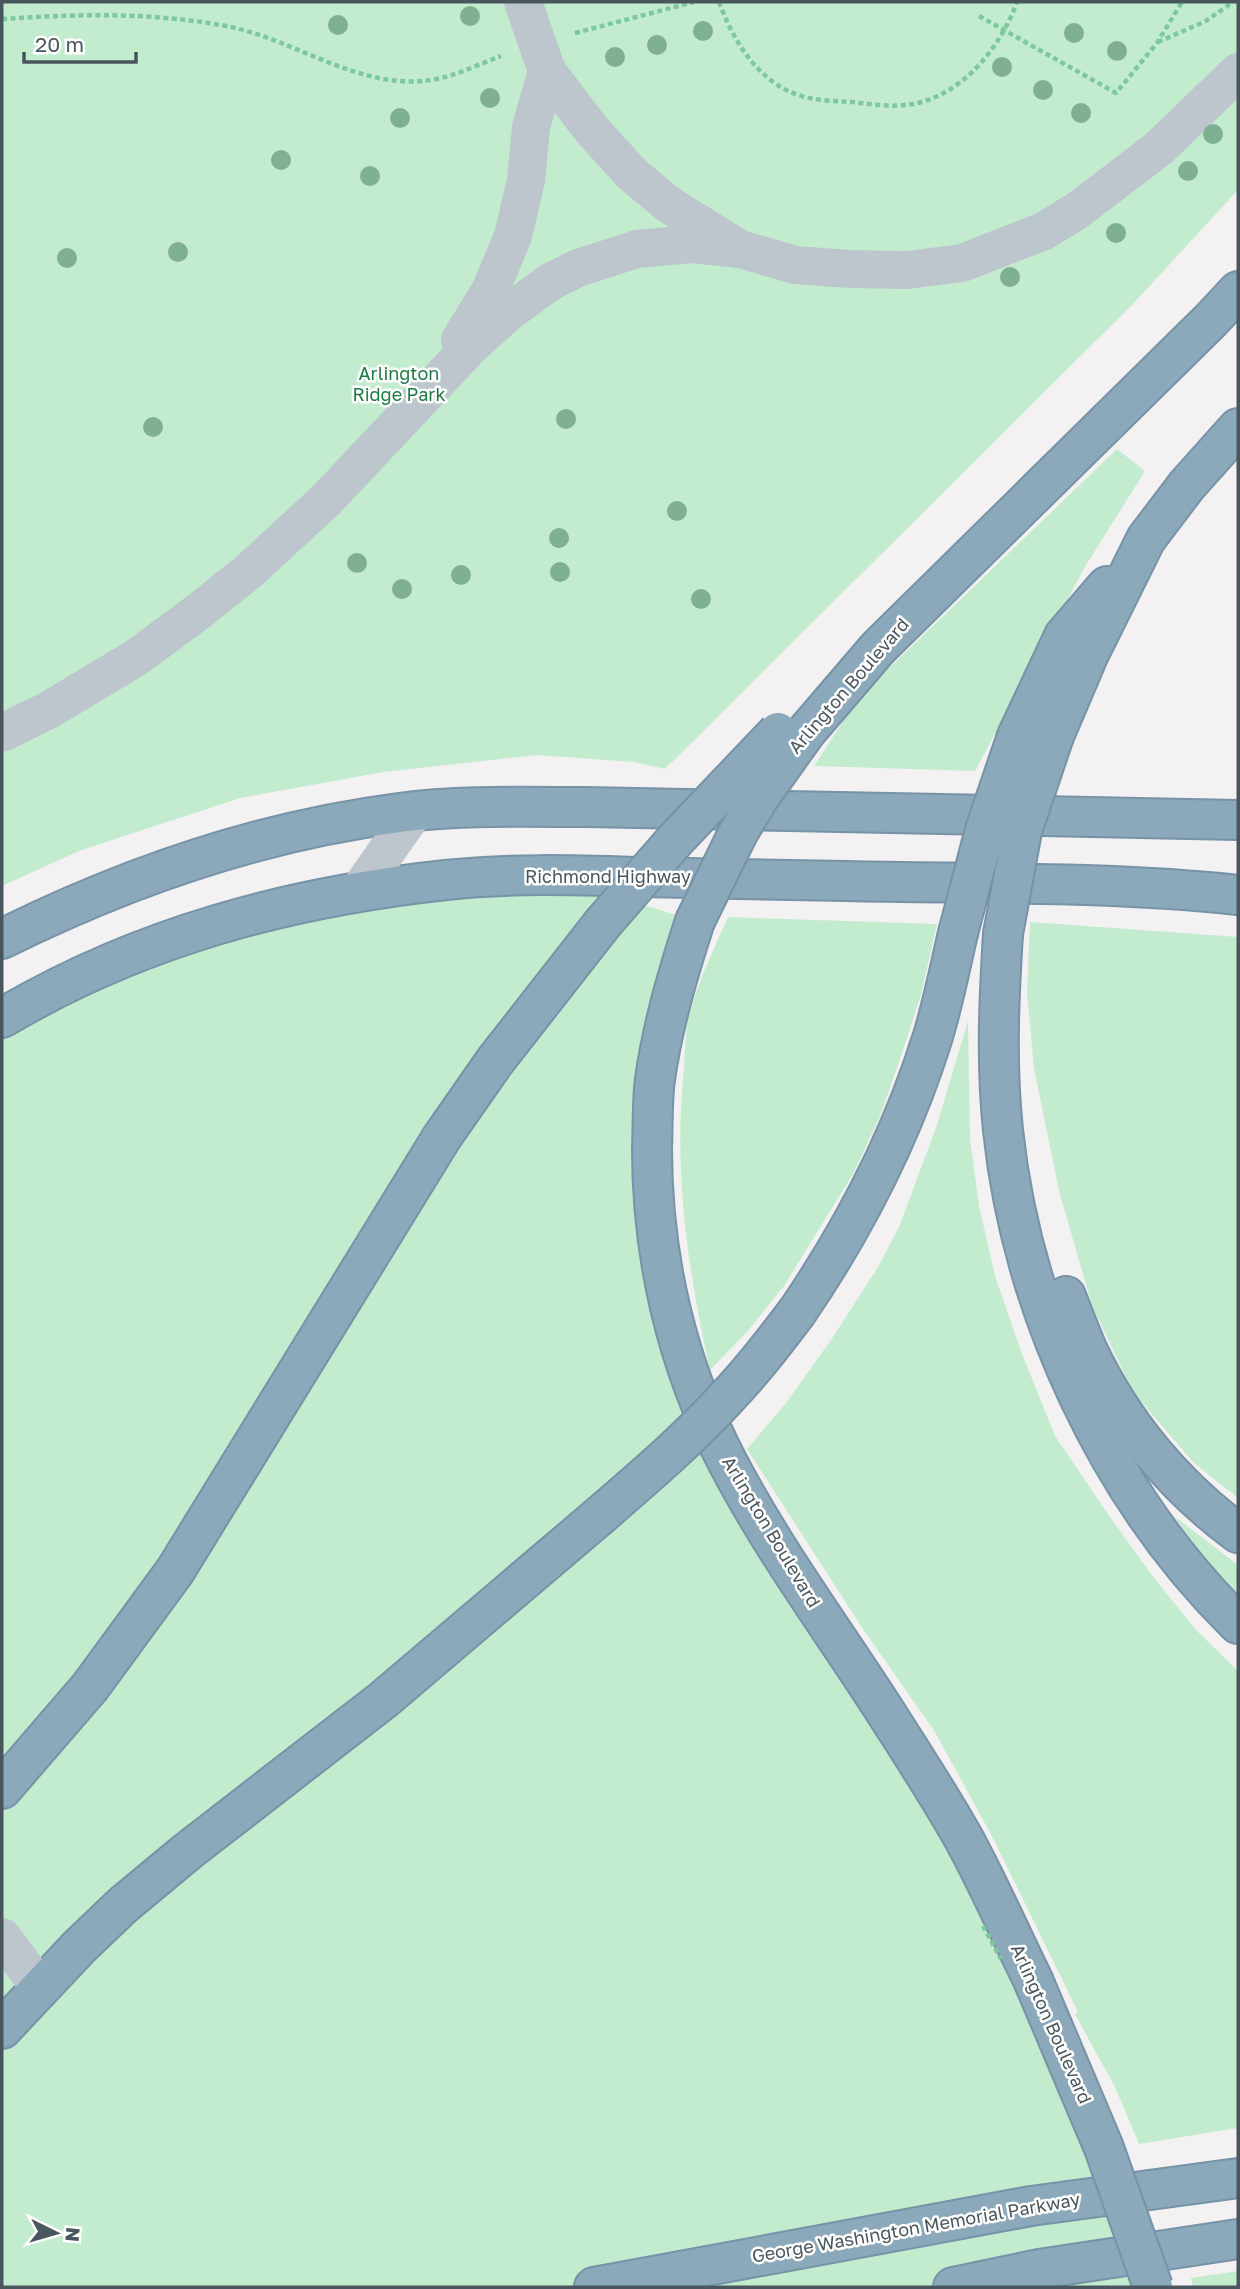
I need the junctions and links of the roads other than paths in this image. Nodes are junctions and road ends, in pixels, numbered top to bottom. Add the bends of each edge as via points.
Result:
1 (523, 2) edge
2 (547, 71) junction
3 (1235, 72) edge
4 (740, 248) junction
5 (1238, 291) edge
6 (431, 386) junction
7 (1238, 428) edge
8 (792, 732) junction
9 (2, 733) edge
10 (1035, 736) junction
11 (414, 812) junction
12 (1238, 820) edge
13 (358, 892) junction
14 (1238, 895) edge
15 (2, 939) edge
16 (2, 1018) edge
17 (1010, 1180) junction
18 (1238, 1533) edge
19 (1238, 1623) edge
20 (2, 1789) edge
21 (2, 1937) edge
22 (40, 1987) junction
23 (2, 2029) edge
24 (1238, 2178) edge
25 (1238, 2238) edge
26 (594, 2287) edge
27 (953, 2287) edge
28 (1153, 2287) edge

1 - 2 lane
2 - 4 lane via 639,181
2 - 6 lane via 531,127 526,180 508,251 490,291
3 - 4 lane via 1158,149 1078,210 1044,231 962,263 907,270 849,269 795,265
4 - 6 lane via 666,245 627,252 571,271 509,312
5 - 8 highway, Arlington Boulevard
6 - 9 lane via 300,526 199,611 91,686
7 - 10 highway via 1146,540 1088,656
8 - 20 highway, bridge via 723,787 603,923 495,1061 442,1138 175,1571 90,1687
8 - 28 highway, Arlington Boulevard, bridge via 695,921 664,1029 655,1083 652,1182 666,1292 696,1396 727,1462 763,1527 963,1837 1033,1980 1104,2148
10 - 17 highway, bridge via 1003,934 997,1024
10 - 22 highway, bridge via 985,830 933,1036 895,1139 827,1268 763,1358 687,1438 597,1518 383,1700 123,1905
11 - 12 highway via 585,807
11 - 13 lane
11 - 15 highway via 335,823 205,856 57,911
13 - 14 highway, Richmond Highway via 448,880 548,875 1060,886
13 - 16 highway, Richmond Highway via 199,928 118,958
17 - 18 highway via 1089,1352 1128,1419 1159,1461
17 - 19 highway via 1044,1313 1089,1419 1153,1522
21 - 22 lane
22 - 23 highway
24 - 26 highway, George Washington Memorial Parkway via 1031,2206
25 - 27 highway

